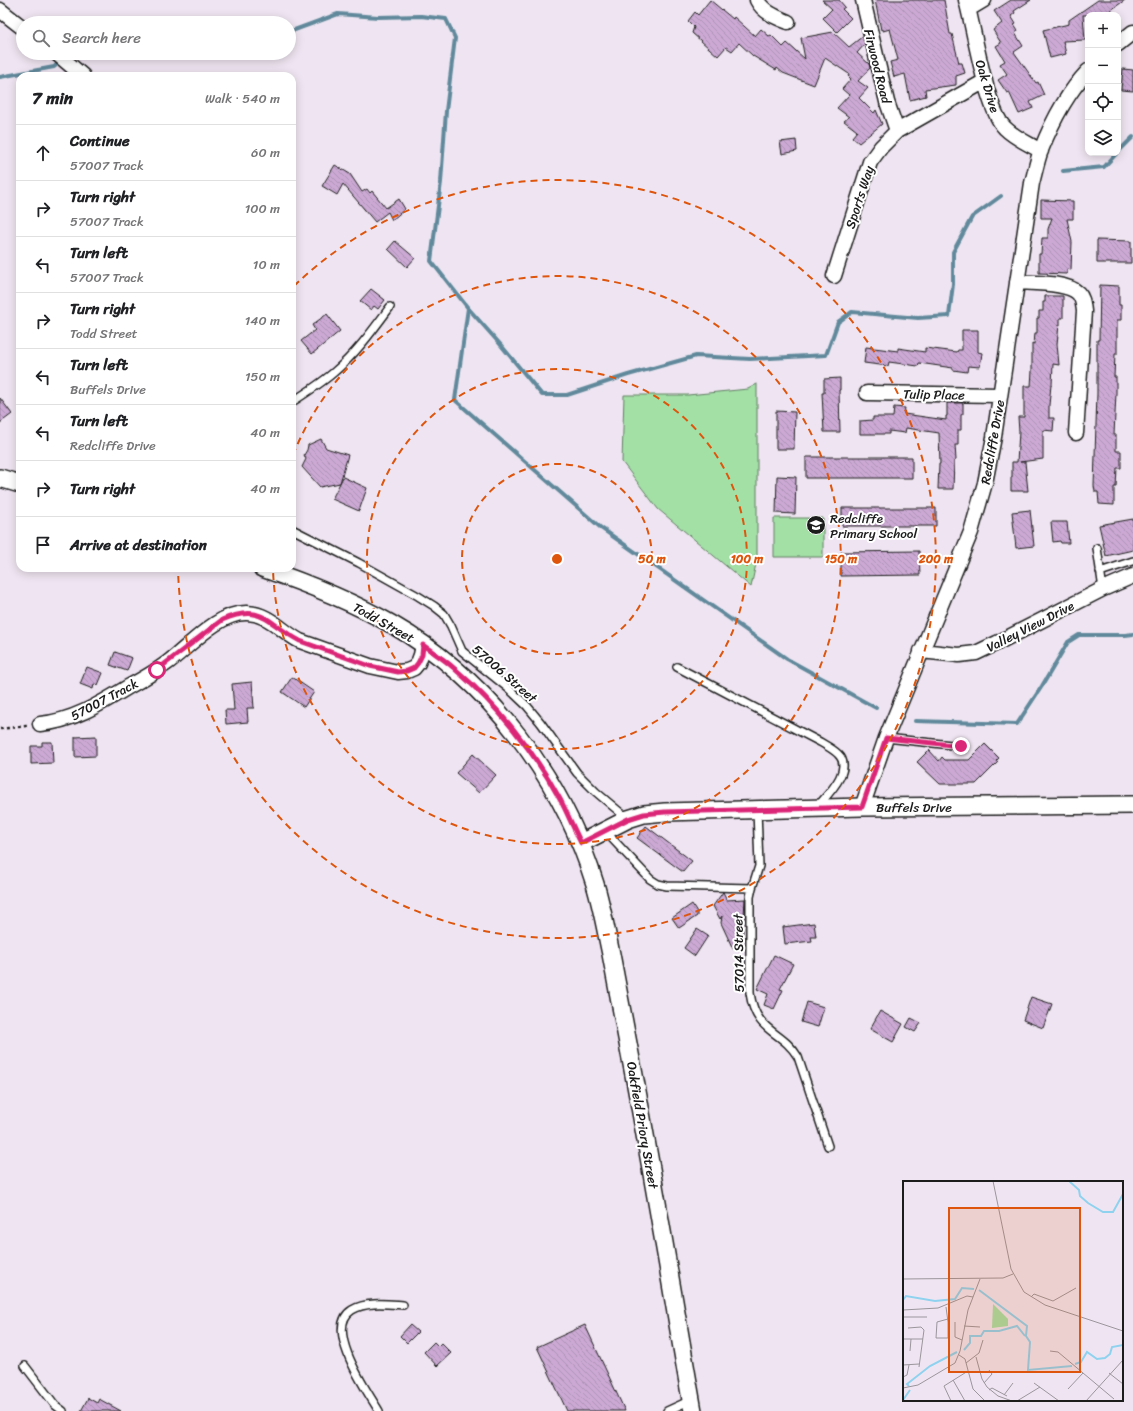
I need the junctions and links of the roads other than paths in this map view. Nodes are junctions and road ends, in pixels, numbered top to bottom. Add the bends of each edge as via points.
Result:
1 (757, 0) edge
2 (862, 0) edge
3 (984, 0) edge
4 (967, 5) edge
5 (0, 10) edge
6 (788, 22) dead end
7 (16, 23) edge
8 (1133, 32) edge
9 (1121, 42) edge
10 (65, 60) edge
11 (79, 72) edge
12 (1085, 74) edge
13 (984, 81) junction
14 (897, 131) junction
15 (1040, 151) junction
16 (834, 276) dead end
17 (1017, 282) junction
18 (390, 307) dead end
19 (867, 393) dead end
20 (1000, 395) junction
21 (296, 399) edge
22 (1076, 433) dead end
23 (0, 478) edge
24 (16, 483) edge
25 (296, 531) edge
26 (1097, 548) dead end
27 (1133, 561) edge
28 (273, 572) edge
29 (1100, 572) junction
30 (1133, 576) edge
31 (1103, 589) junction
32 (423, 645) junction
33 (921, 651) junction
34 (677, 667) dead end
35 (40, 724) road end
36 (886, 738) junction
37 (961, 746) dead end
38 (1133, 805) edge
39 (862, 807) junction
40 (816, 808) junction
41 (757, 809) junction
42 (628, 819) junction
43 (605, 831) junction
44 (581, 843) junction
45 (752, 888) junction
46 (828, 1146) dead end
47 (403, 1305) dead end
48 (26, 1366) dead end
49 (692, 1406) edge
50 (63, 1411) edge
51 (379, 1411) edge
52 (667, 1411) edge

1 - 6 street via 768,13
2 - 14 street, Firwood Road via 886,102
3 - 4 street
4 - 13 street, Oak Drive
5 - 7 street
8 - 9 street
10 - 11 street
12 - 15 street, Redcliffe Drive via 1063,104
13 - 14 street, Sports Way
13 - 15 street, Oak Drive via 994,112 1004,128
14 - 16 street, Sports Way via 870,162
15 - 17 street, Redcliffe Drive via 1032,183
17 - 20 street, Redcliffe Drive
17 - 22 street via 1069,288 1078,293 1083,300
18 - 21 lane via 334,372
19 - 20 street, Tulip Place
20 - 33 street, Redcliffe Drive via 985,482 971,532
23 - 24 street
25 - 42 lane, 57006 Street via 411,592 444,614 462,651 527,706 577,773
26 - 29 lane
27 - 29 lane
28 - 32 street, Todd Street via 353,605 393,625
29 - 31 lane
30 - 31 street, Valley View Drive
31 - 33 street, Valley View Drive via 976,653 959,655
32 - 35 street, 57007 Track via 420,659 414,668 398,672 370,666 300,641 260,615 233,615 209,629 166,664 106,701 68,719
32 - 44 street, Todd Street via 454,668 481,693 513,730 561,801
33 - 36 street, Redcliffe Drive
34 - 40 lane via 838,753 843,770 840,779
36 - 37 lane
36 - 39 street, Redcliffe Drive
38 - 39 street, Buffels Drive
39 - 40 street, Buffels Drive
40 - 41 street, Buffels Drive
41 - 42 street, Buffels Drive via 665,812
41 - 45 lane, 57014 Street via 759,866
42 - 43 street, Buffels Drive
43 - 44 street, Buffels Drive
43 - 45 lane via 650,879 658,884
44 - 49 street, Oakfield Priory Street via 596,886 605,925 636,1085
45 - 46 lane, 57014 Street via 752,1004 764,1025 793,1049 798,1057
47 - 51 lane via 365,1305 352,1309 344,1317 341,1327 346,1351
48 - 50 lane via 55,1405
49 - 52 lane

